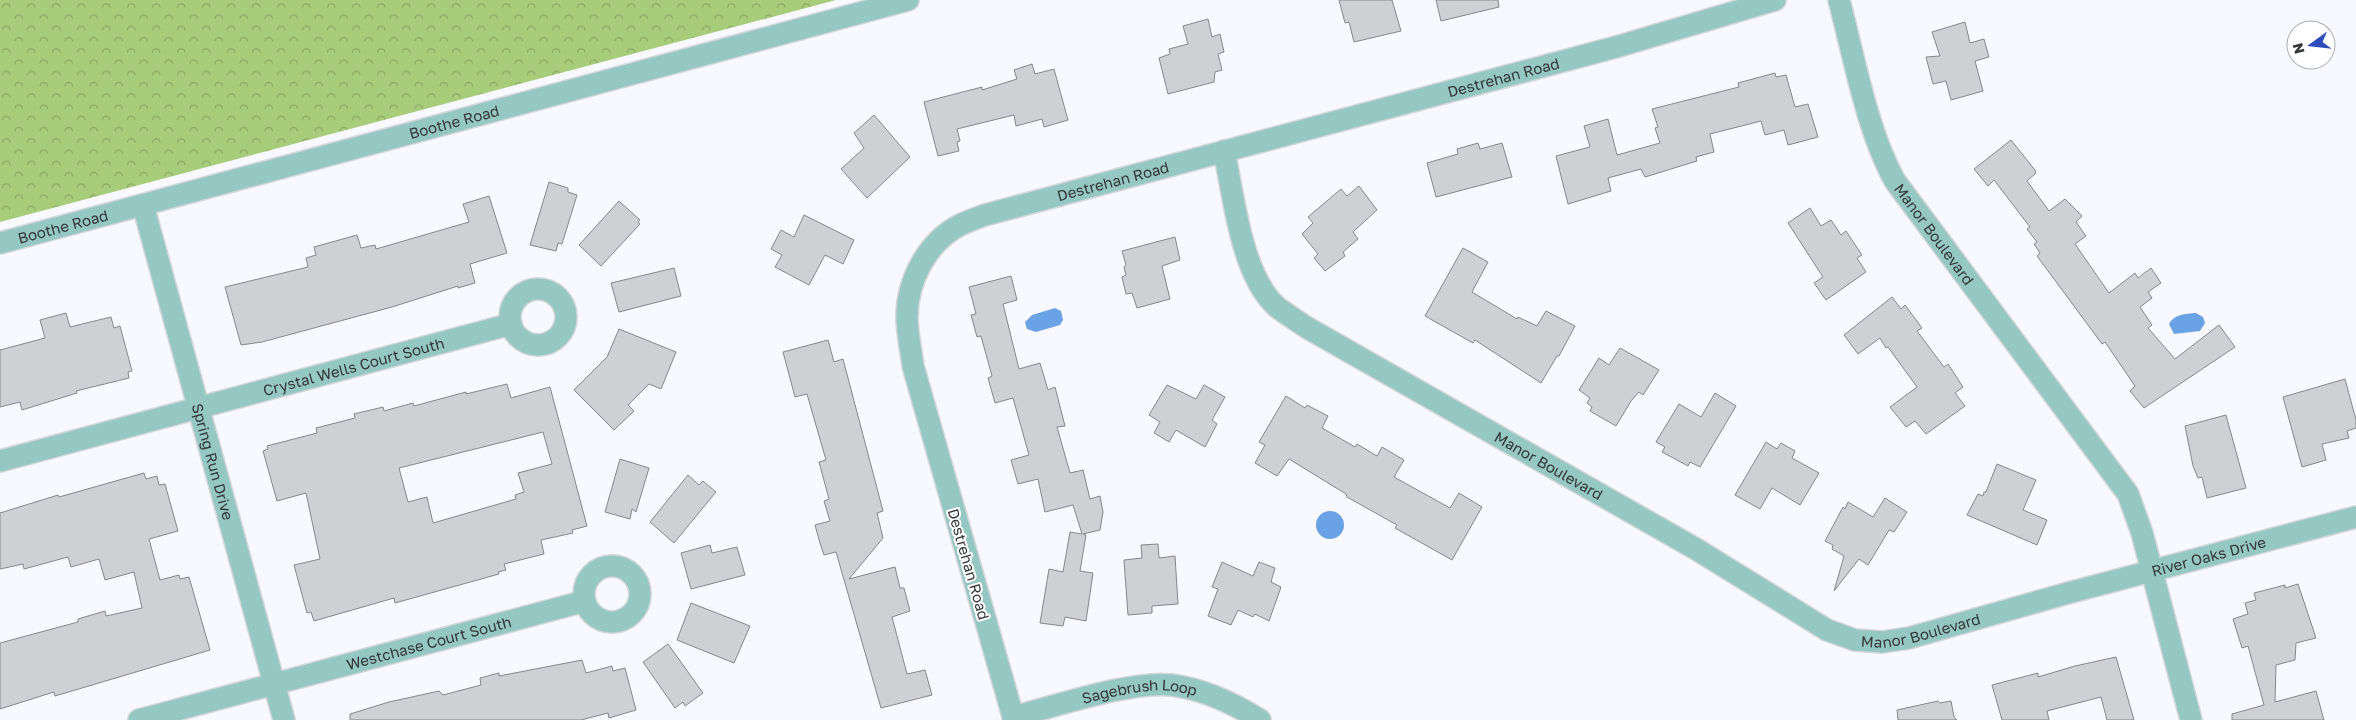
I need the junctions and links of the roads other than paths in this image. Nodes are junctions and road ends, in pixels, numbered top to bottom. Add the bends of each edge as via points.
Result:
1 (908, 0) edge
2 (1775, 0) edge
3 (1839, 0) edge
4 (1224, 151) junction
5 (143, 205) junction
6 (0, 243) edge
7 (511, 324) dead end
8 (197, 409) junction
9 (0, 461) edge
10 (2356, 517) edge
11 (2152, 572) junction
12 (584, 601) dead end
13 (274, 684) junction
14 (1014, 719) edge
15 (139, 720) edge
16 (284, 720) edge
17 (1260, 720) edge
18 (2191, 720) edge

1 - 5 street, Boothe Road
2 - 4 street, Destrehan Road via 1616,47
3 - 11 street, Manor Boulevard via 1887,168 1909,202 2120,482 2133,506
4 - 11 street, Manor Boulevard via 1255,278 1276,306 1306,327 1696,549 1827,630 1855,640 1882,642 1909,638
4 - 14 street, Destrehan Road via 985,215 959,225 936,243 920,265 910,290 907,317 913,366
5 - 6 street, Boothe Road
5 - 8 street, Spring Run Drive
7 - 8 street, Crystal Wells Court South
8 - 9 street, Crystal Wells Court South
8 - 13 street, Spring Run Drive
10 - 11 street, River Oaks Drive
11 - 18 street, River Oaks Drive
12 - 13 street, Westchase Court South
13 - 15 street, Westchase Court South
13 - 16 street, Spring Run Drive
14 - 17 street, Sagebrush Loop via 1114,692 1170,685 1222,699

